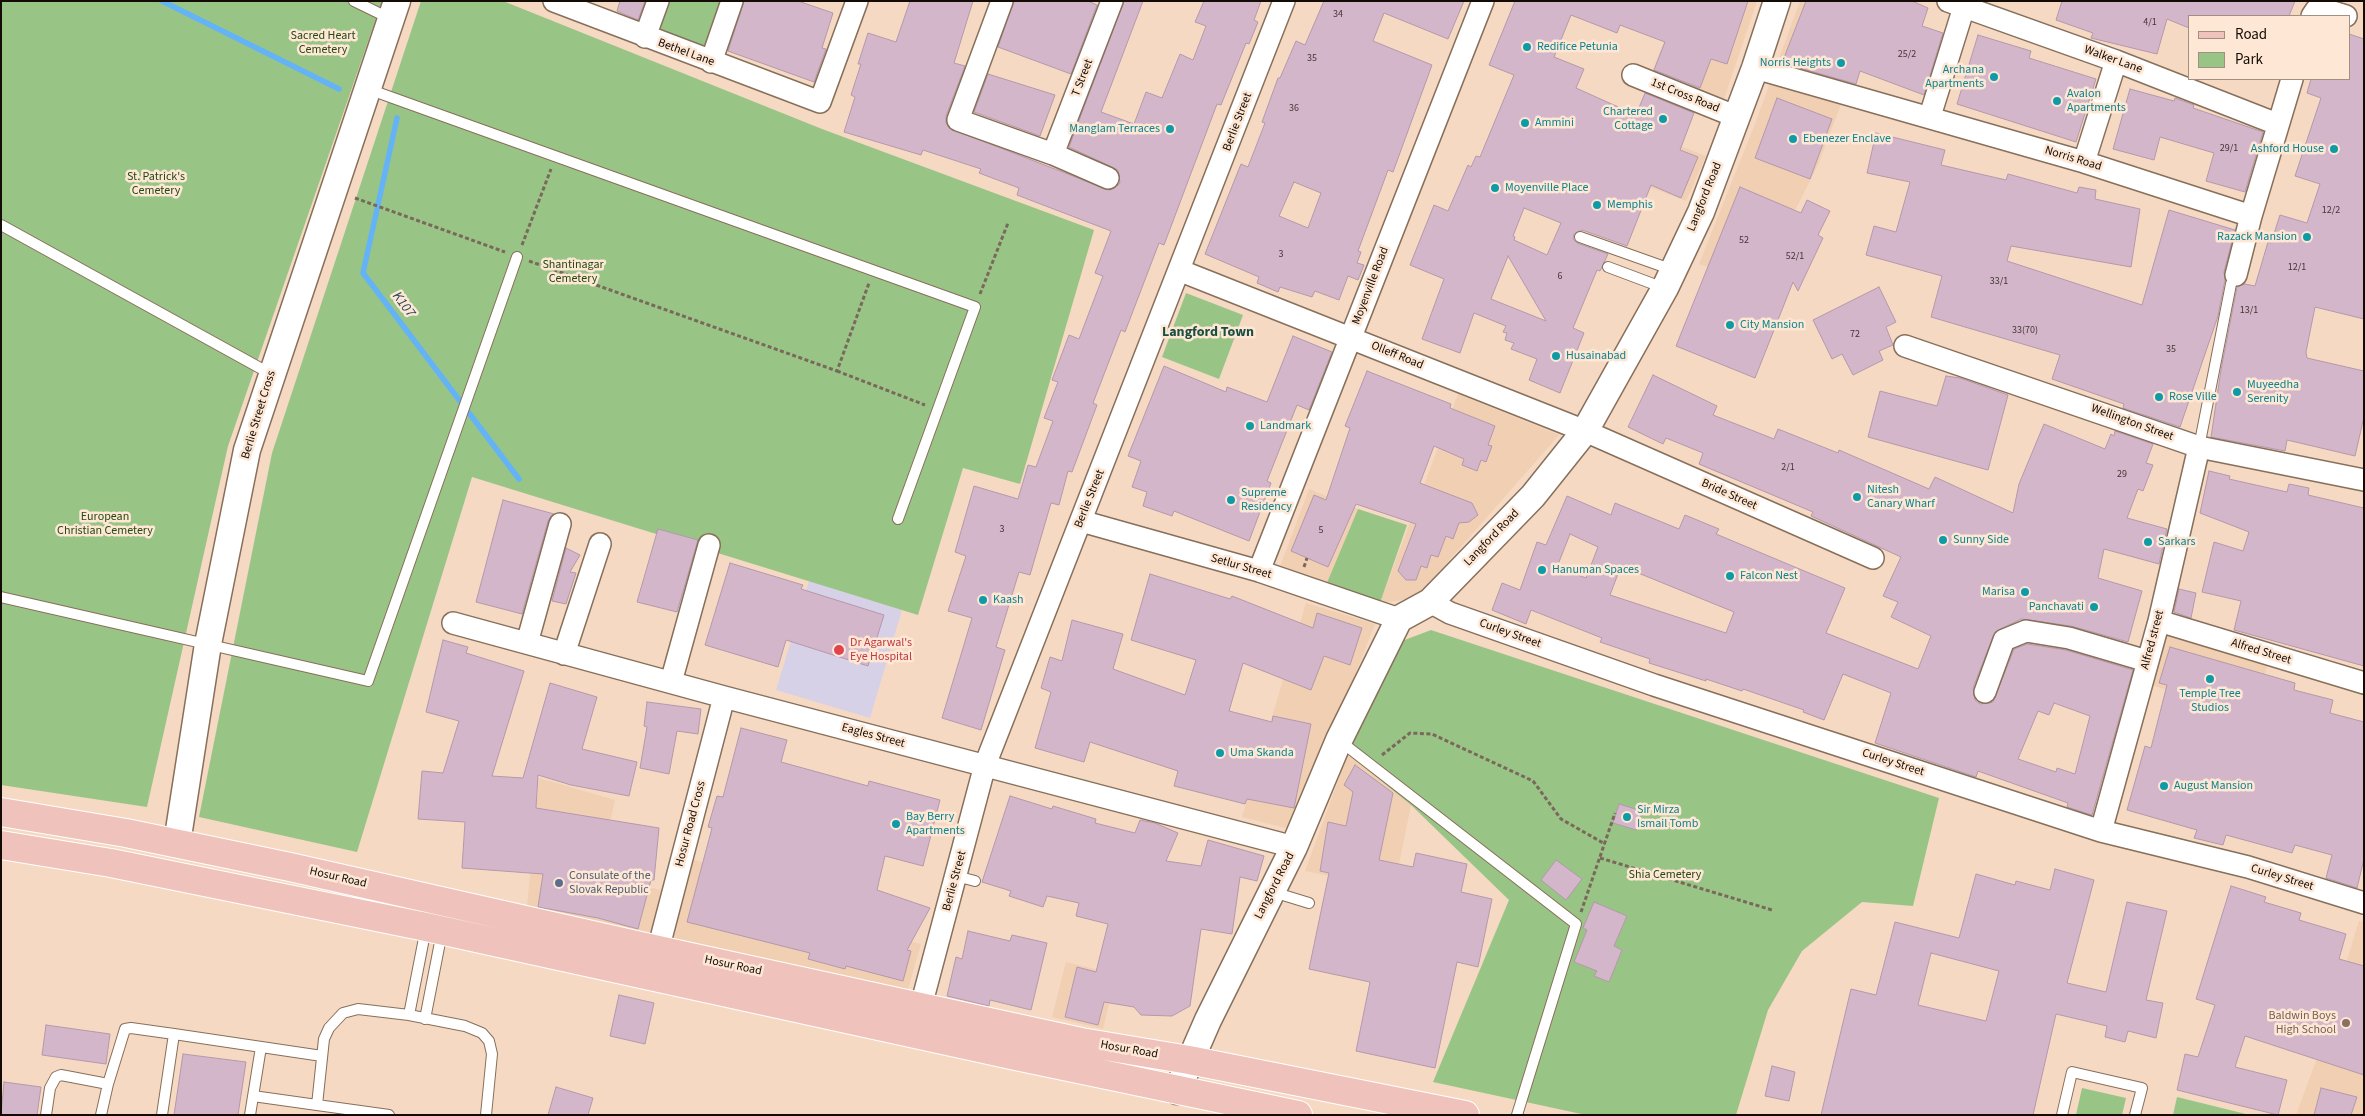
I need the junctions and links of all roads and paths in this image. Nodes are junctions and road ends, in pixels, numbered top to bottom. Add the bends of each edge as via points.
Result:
1 (354, 1) edge
2 (554, 1) edge
3 (658, 1) edge
4 (732, 1) edge
5 (857, 1) edge
6 (1002, 1) edge
7 (1112, 1) edge
8 (1284, 1) edge
9 (1483, 1) edge
10 (1777, 1) edge
11 (1956, 4) edge
12 (585, 7) edge
13 (394, 10) edge
14 (2313, 15) edge
15 (2341, 15) edge
16 (2350, 18) edge
17 (2364, 22) edge
18 (644, 37) junction
19 (2116, 61) junction
20 (710, 62) junction
21 (1755, 68) junction
22 (1633, 75) dead end
23 (2292, 80) edge
24 (367, 88) junction
25 (1930, 116) junction
26 (1737, 117) junction
27 (2277, 124) junction
28 (1053, 154) junction
29 (556, 156) junction
30 (2084, 162) junction
31 (1108, 178) dead end
32 (332, 191) junction
33 (2251, 216) junction
34 (1008, 222) dead end
35 (1, 225) edge
36 (1580, 237) dead end
37 (517, 257) junction
38 (1608, 267) dead end
39 (873, 270) junction
40 (1181, 271) junction
41 (2236, 275) joint
42 (1669, 279) junction
43 (975, 306) junction
44 (1351, 337) junction
45 (1905, 346) dead end
46 (837, 371) junction
47 (272, 374) junction
48 (938, 409) junction
49 (1586, 432) junction
50 (2199, 447) junction
51 (2364, 480) edge
52 (898, 519) dead end
53 (1081, 521) junction
54 (560, 524) dead end
55 (600, 544) dead end
56 (709, 545) dead end
57 (1873, 558) dead end
58 (1258, 571) junction
59 (1, 597) edge
60 (1430, 602) junction
61 (1399, 619) junction
62 (2159, 621) junction
63 (453, 623) dead end
64 (527, 643) junction
65 (208, 644) junction
66 (564, 654) junction
67 (2147, 661) junction
68 (671, 682) junction
69 (2364, 683) edge
70 (1984, 692) dead end
71 (724, 697) junction
72 (1339, 740) junction
73 (1371, 764) junction
74 (985, 765) junction
75 (1, 812) edge
76 (1614, 813) dead end
77 (2101, 831) junction
78 (177, 843) junction
79 (1605, 844) junction
80 (1, 845) edge
81 (1294, 847) junction
82 (1600, 858) junction
83 (1272, 892) junction
84 (1586, 898) dead end
85 (1309, 903) dead end
86 (2364, 903) edge
87 (1772, 910) dead end
88 (434, 929) junction
89 (658, 950) junction
90 (921, 1006) junction
91 (409, 1015) junction
92 (425, 1018) junction
93 (174, 1034) junction
94 (261, 1047) junction
95 (322, 1056) junction
96 (1189, 1060) junction
97 (108, 1084) junction
98 (1177, 1090) junction
99 (253, 1096) junction
100 (317, 1105) junction
101 (46, 1115) edge
102 (101, 1115) edge
103 (162, 1115) edge
104 (250, 1115) edge
105 (390, 1115) edge
106 (486, 1115) edge
107 (1298, 1115) edge
108 (1466, 1115) edge
109 (1517, 1115) edge
110 (2062, 1115) edge
111 (2136, 1115) edge

1 - 13 lane
2 - 12 street, Bethel Lane
3 - 18 street
4 - 20 street
5 - 20 street, Bethel Lane via 820,102
6 - 28 street via 958,120
7 - 28 street, T Street
8 - 40 street, Berlie Street
9 - 44 street, Moyenville Road
10 - 21 street, Langford Road
11 - 19 street, Walker Lane
11 - 25 street
12 - 18 street, Bethel Lane
13 - 24 street, Berlie Street Cross
14 - 15 street via 2316,10 2323,9
16 - 17 street
18 - 20 street, Bethel Lane
19 - 27 street, Walker Lane
19 - 30 street
21 - 25 street, Norris Road
21 - 26 street, Langford Road
22 - 26 street, 1st Cross Road
23 - 27 street
24 - 29 lane
24 - 32 street, Berlie Street Cross
25 - 30 street, Norris Road
26 - 42 street, Langford Road via 1701,212
27 - 33 street
28 - 31 street
29 - 37 path
29 - 39 lane
30 - 33 street, Norris Road
32 - 37 path
32 - 47 street, Berlie Street Cross
33 - 41 street
34 - 43 path
35 - 47 lane
36 - 42 lane
37 - 46 path
37 - 65 lane via 368,681
38 - 42 lane
39 - 43 lane
39 - 46 path
40 - 44 street, Olleff Road
40 - 53 street, Berlie Street
41 - 50 lane via 2231,284
42 - 49 street, Langford Road
43 - 48 lane
44 - 49 street, Olleff Road
44 - 58 street, Moyenville Road
45 - 50 street, Wellington Street
46 - 48 path
47 - 65 street, Berlie Street Cross via 247,450
48 - 52 lane
49 - 57 street, Bride Street
49 - 60 street, Langford Road via 1533,496
50 - 51 street, Wellington Street
50 - 62 street, Alfred street
53 - 58 street, Setlur Street
53 - 74 street, Berlie Street
54 - 64 street
55 - 66 street
56 - 68 street
58 - 61 street, Setlur Street
59 - 65 lane
60 - 61 street, Langford Road
60 - 77 street, Curley Street via 1450,613 1654,685
61 - 72 street, Langford Road
62 - 67 street, Alfred street
62 - 69 street, Alfred Street
63 - 64 street, Eagles Street
64 - 66 street, Eagles Street
65 - 78 street, Berlie Street Cross
66 - 68 street, Eagles Street
67 - 70 street via 2069,638 2026,631 2004,640
67 - 77 street, Alfred street
68 - 71 street, Eagles Street
71 - 74 street, Eagles Street
71 - 89 street, Hosur Road Cross
72 - 73 lane
72 - 81 street, Langford Road
73 - 79 path via 1410,733 1432,734 1534,781 1562,819
73 - 109 lane via 1576,924
74 - 81 street, Eagles Street
74 - 90 street, Berlie Street via 966,878
75 - 78 main road, Hosur Road
76 - 79 path
77 - 86 street, Curley Street via 2248,867
78 - 89 main road, Hosur Road
79 - 82 path
80 - 88 main road via 111,863
81 - 83 street, Langford Road
82 - 84 path
82 - 87 path
83 - 85 lane
83 - 96 street, Langford Road
88 - 91 lane
88 - 92 lane
88 - 98 main road
89 - 90 main road, Hosur Road
90 - 96 main road, Hosur Road via 1081,1042
91 - 92 lane
91 - 95 lane via 358,1009 342,1013 329,1028
92 - 106 lane via 473,1029 489,1041 492,1054
93 - 94 lane
93 - 97 lane via 125,1029
93 - 103 lane
94 - 95 lane
94 - 99 lane
95 - 100 lane
96 - 98 street, Langford Road
96 - 108 main road, Hosur Road
97 - 101 lane via 61,1075 56,1077 50,1088
97 - 102 lane
98 - 107 main road
99 - 100 lane
99 - 104 lane
100 - 105 lane
110 - 111 lane via 2072,1072 2142,1088

